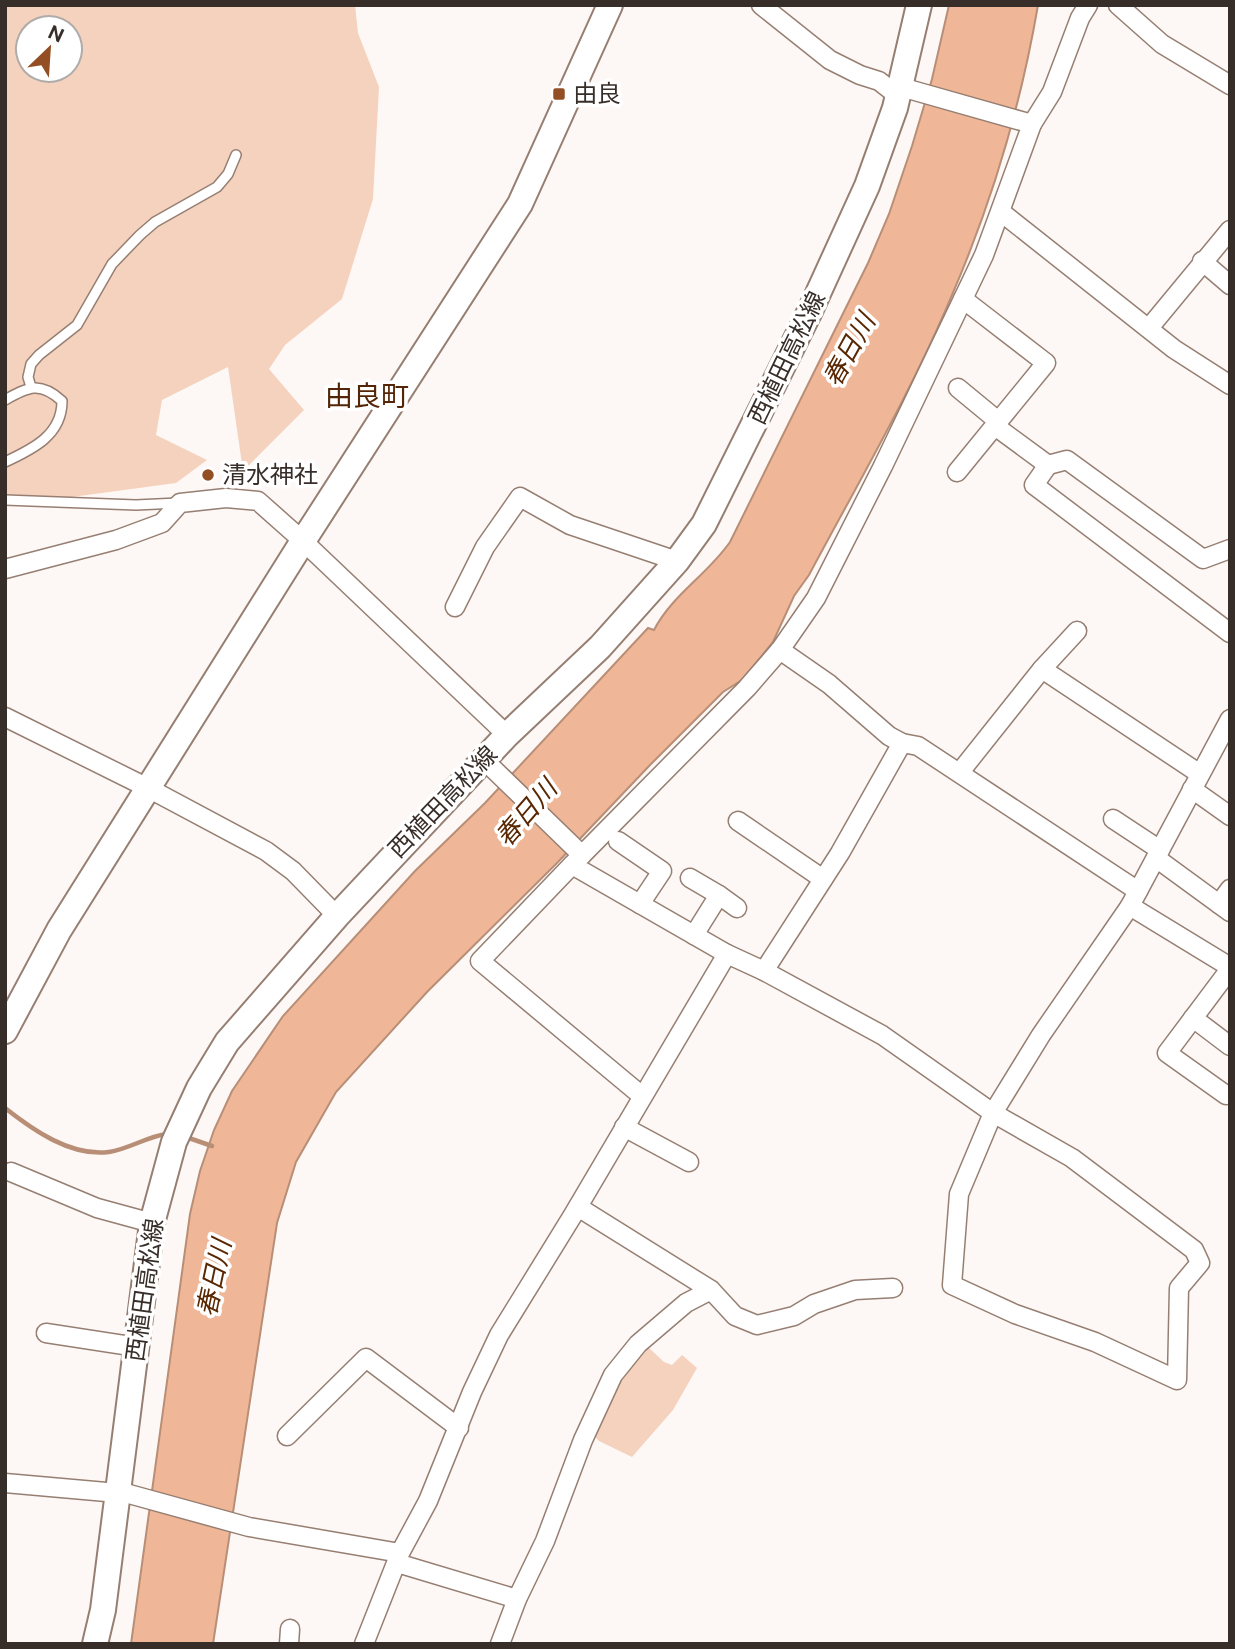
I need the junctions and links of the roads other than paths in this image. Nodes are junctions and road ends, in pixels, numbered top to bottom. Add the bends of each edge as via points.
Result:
1 (610, 5) edge
2 (761, 5) edge
3 (919, 5) edge
4 (1118, 5) edge
5 (1082, 9) edge
6 (1230, 85) edge
7 (910, 94) junction
8 (1027, 122) junction
9 (236, 155) dead end
10 (1001, 212) junction
11 (1230, 230) edge
12 (1202, 261) junction
13 (1230, 285) edge
14 (963, 299) junction
15 (1149, 328) junction
16 (1230, 384) edge
17 (31, 387) junction
18 (958, 388) dead end
19 (5, 400) edge
20 (997, 424) junction
21 (5, 462) edge
22 (1048, 466) junction
23 (957, 472) dead end
24 (5, 500) edge
25 (180, 503) junction
26 (303, 541) junction
27 (1230, 549) edge
28 (677, 561) junction
29 (5, 569) edge
30 (455, 607) dead end
31 (1077, 631) dead end
32 (1230, 633) edge
33 (780, 650) junction
34 (1042, 669) junction
35 (5, 718) edge
36 (1230, 719) edge
37 (507, 735) junction
38 (902, 743) junction
39 (483, 760) junction
40 (960, 772) junction
41 (1196, 781) junction
42 (148, 788) junction
43 (1230, 816) edge
44 (1114, 819) dead end
45 (738, 821) dead end
46 (618, 841) dead end
47 (1158, 854) junction
48 (577, 860) junction
49 (690, 878) dead end
50 (824, 879) junction
51 (1230, 889) edge
52 (719, 895) junction
53 (1134, 898) junction
54 (640, 904) junction
55 (737, 908) dead end
56 (1224, 908) edge
57 (337, 916) junction
58 (694, 935) junction
59 (727, 954) junction
60 (1230, 968) edge
61 (764, 971) junction
62 (1194, 1018) junction
63 (5, 1031) edge
64 (1230, 1046) edge
65 (1226, 1095) dead end
66 (642, 1096) junction
67 (993, 1113) junction
68 (624, 1127) junction
69 (689, 1162) dead end
70 (11, 1172) dead end
71 (578, 1207) junction
72 (152, 1223) junction
73 (893, 1288) dead end
74 (711, 1290) junction
75 (46, 1333) dead end
76 (137, 1347) junction
77 (459, 1429) junction
78 (287, 1436) dead end
79 (5, 1483) edge
80 (123, 1493) junction
81 (399, 1558) junction
82 (517, 1599) junction
83 (95, 1644) edge
84 (364, 1644) edge
85 (500, 1644) edge

1 - 26 main road via 520,204
2 - 7 street via 831,60
3 - 7 main road, 西植田高松線
4 - 6 street via 1162,44
5 - 8 street via 1052,92
7 - 8 street
7 - 28 main road, 西植田高松線 via 810,311 704,524
8 - 10 street
9 - 17 lane via 217,187 155,222 112,264 77,325 32,364
10 - 14 street
10 - 15 street
11 - 12 street
12 - 13 street
12 - 15 street
14 - 20 street via 1046,363
14 - 33 street via 836,562
15 - 16 street
17 - 19 lane
17 - 21 lane via 52,392 62,401 62,412 44,441
18 - 20 street
20 - 22 street
20 - 23 street
22 - 27 street via 1067,460 1203,559
22 - 32 street via 1034,485
24 - 25 lane
25 - 26 street via 226,498 258,501
25 - 29 street via 162,523 128,536
26 - 37 street
26 - 42 main road
28 - 30 street via 570,525 520,497 485,547
28 - 37 main road, 西植田高松線 via 600,647
31 - 34 street
33 - 38 street
33 - 48 street
34 - 40 street
34 - 41 street
35 - 42 street
36 - 41 street
37 - 39 main road, 西植田高松線
38 - 40 street via 918,746
38 - 50 street
39 - 48 street
39 - 57 main road, 西植田高松線
40 - 53 street
41 - 43 street
41 - 47 street
42 - 57 street via 266,851
42 - 63 main road via 59,930
44 - 47 street
45 - 50 street
46 - 54 street via 662,871
47 - 53 street
47 - 56 street
48 - 54 street
48 - 66 street via 480,961
49 - 52 street
50 - 61 street
51 - 56 street
52 - 55 street
52 - 58 street
53 - 60 street
53 - 67 street
54 - 58 street
57 - 72 main road, 西植田高松線 via 227,1042 199,1088 174,1142
58 - 59 street
59 - 61 street
59 - 66 street
60 - 62 street
61 - 67 street via 882,1034
62 - 64 street
62 - 65 street via 1167,1053
66 - 68 street
67 - 67 street via 959,1194 952,1285 1177,1380 1179,1288 1200,1263 1194,1250 1072,1158
68 - 69 street
68 - 71 street
70 - 72 street via 97,1208
71 - 74 street
71 - 77 street via 499,1335
72 - 76 main road, 西植田高松線
73 - 74 street via 855,1290 794,1316 757,1325 735,1316
74 - 82 street via 686,1303 638,1344 613,1375
75 - 76 street
76 - 80 main road, 西植田高松線
77 - 78 street via 366,1358
77 - 81 street
79 - 80 street
80 - 81 street via 249,1527
80 - 83 main road, 西植田高松線
81 - 82 street
81 - 84 street
82 - 85 street

